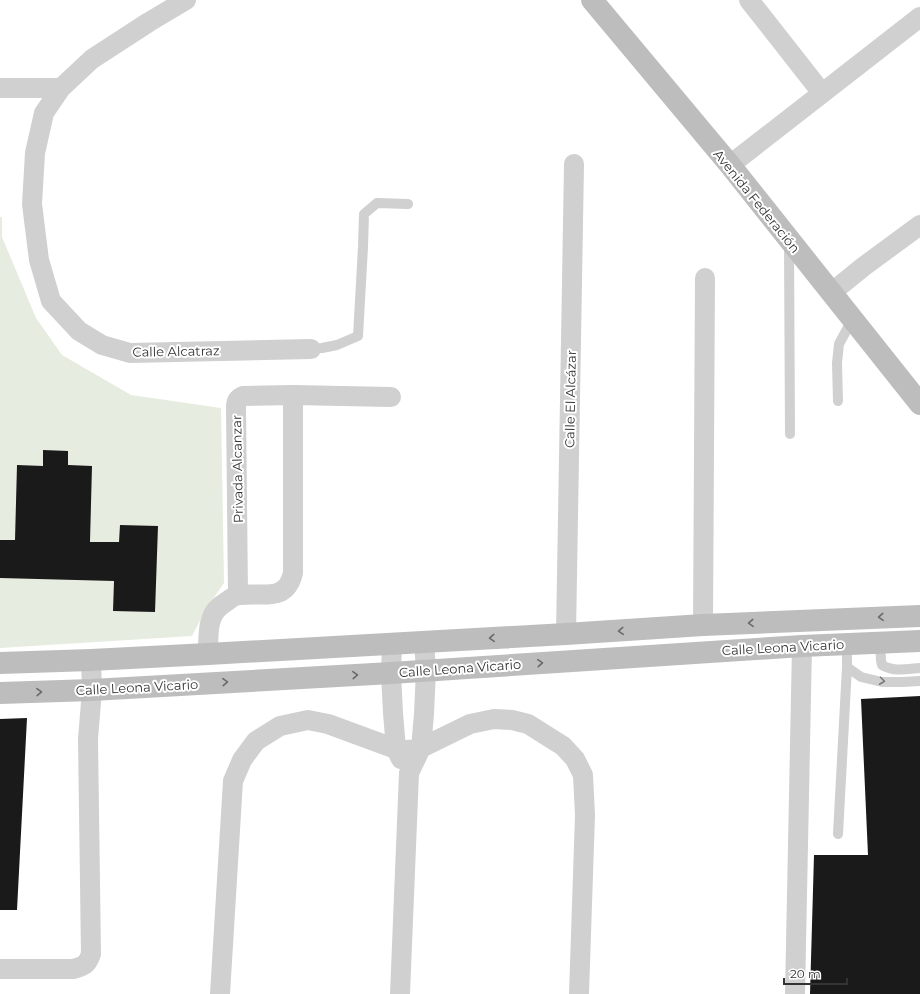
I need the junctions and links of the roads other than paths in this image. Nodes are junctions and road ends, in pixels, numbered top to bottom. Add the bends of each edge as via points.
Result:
1 (186, 0) edge
2 (592, 0) edge
3 (749, 0) edge
4 (920, 17) edge
5 (0, 88) edge
6 (61, 88) junction
7 (822, 93) junction
8 (574, 164) dead end
9 (730, 165) junction
10 (408, 204) dead end
11 (920, 226) edge
12 (788, 240) junction
13 (705, 278) dead end
14 (831, 293) junction
15 (852, 320) junction
16 (311, 349) joint
17 (293, 395) junction
18 (391, 397) dead end
19 (838, 401) dead end
20 (920, 404) edge
21 (790, 434) dead end
22 (238, 595) junction
23 (920, 616) edge
24 (703, 625) junction
25 (566, 634) junction
26 (920, 641) edge
27 (424, 642) junction
28 (880, 643) junction
29 (392, 644) junction
30 (847, 644) junction
31 (802, 646) junction
32 (208, 654) junction
33 (91, 660) junction
34 (0, 663) edge
35 (847, 667) junction
36 (920, 668) edge
37 (426, 670) junction
38 (392, 672) junction
39 (920, 681) edge
40 (92, 690) junction
41 (0, 693) edge
42 (421, 748) junction
43 (396, 750) junction
44 (409, 773) junction
45 (838, 834) dead end
46 (0, 969) edge
47 (220, 994) edge
48 (400, 994) edge
49 (579, 994) edge
50 (795, 994) edge

1 - 6 street, Calle Alcatraz via 92,59
2 - 9 main road, Avenida Federación
3 - 7 street
4 - 7 street
5 - 6 street
6 - 16 street, Calle Alcatraz via 44,113 35,153 32,204 39,260 51,301 79,331 102,345 130,353
7 - 9 street
8 - 25 street, Calle El Alcázar
9 - 12 main road, Avenida Federación
10 - 16 lane via 377,202 364,214 358,336 338,345
11 - 14 street
12 - 14 main road, Avenida Federación
12 - 21 lane
13 - 24 street
14 - 15 main road, Avenida Federación
15 - 19 lane via 840,344 836,363
15 - 20 main road, Avenida Federación
17 - 18 street, Privada Alcanzar
17 - 22 street via 291,581 285,589 276,594
17 - 22 street, Privada Alcanzar via 243,396 236,402
22 - 32 street via 215,611 210,621
23 -> 24 main road, Calle Leona Vicario
24 -> 25 main road, Calle Leona Vicario
25 -> 27 main road, Calle Leona Vicario
26 - 28 main road, Calle Leona Vicario
27 - 29 main road, Calle Leona Vicario
27 - 37 street
28 - 30 main road, Calle Leona Vicario
28 - 36 lane via 882,665 894,669
29 - 32 main road, Calle Leona Vicario
29 - 38 street
30 - 31 main road, Calle Leona Vicario
30 - 35 lane
37 -> 31 main road, Calle Leona Vicario
31 - 50 street
32 - 33 main road, Calle Leona Vicario
33 - 34 main road, Calle Leona Vicario
33 - 40 street
35 -> 39 lane via 861,677 882,682
35 - 45 lane
37 - 38 main road, Calle Leona Vicario
37 - 42 street
40 -> 38 main road, Calle Leona Vicario
38 - 43 street
41 -> 40 main road, Calle Leona Vicario
40 - 46 street via 88,739 91,954 88,962 73,969
42 - 43 street
42 - 44 street
42 - 49 street via 470,724 494,719 512,720 528,724 563,746 575,759 583,775 585,815
43 - 44 street
43 - 47 street via 328,724 308,720 280,726 256,741 242,760 233,781
44 - 48 street

